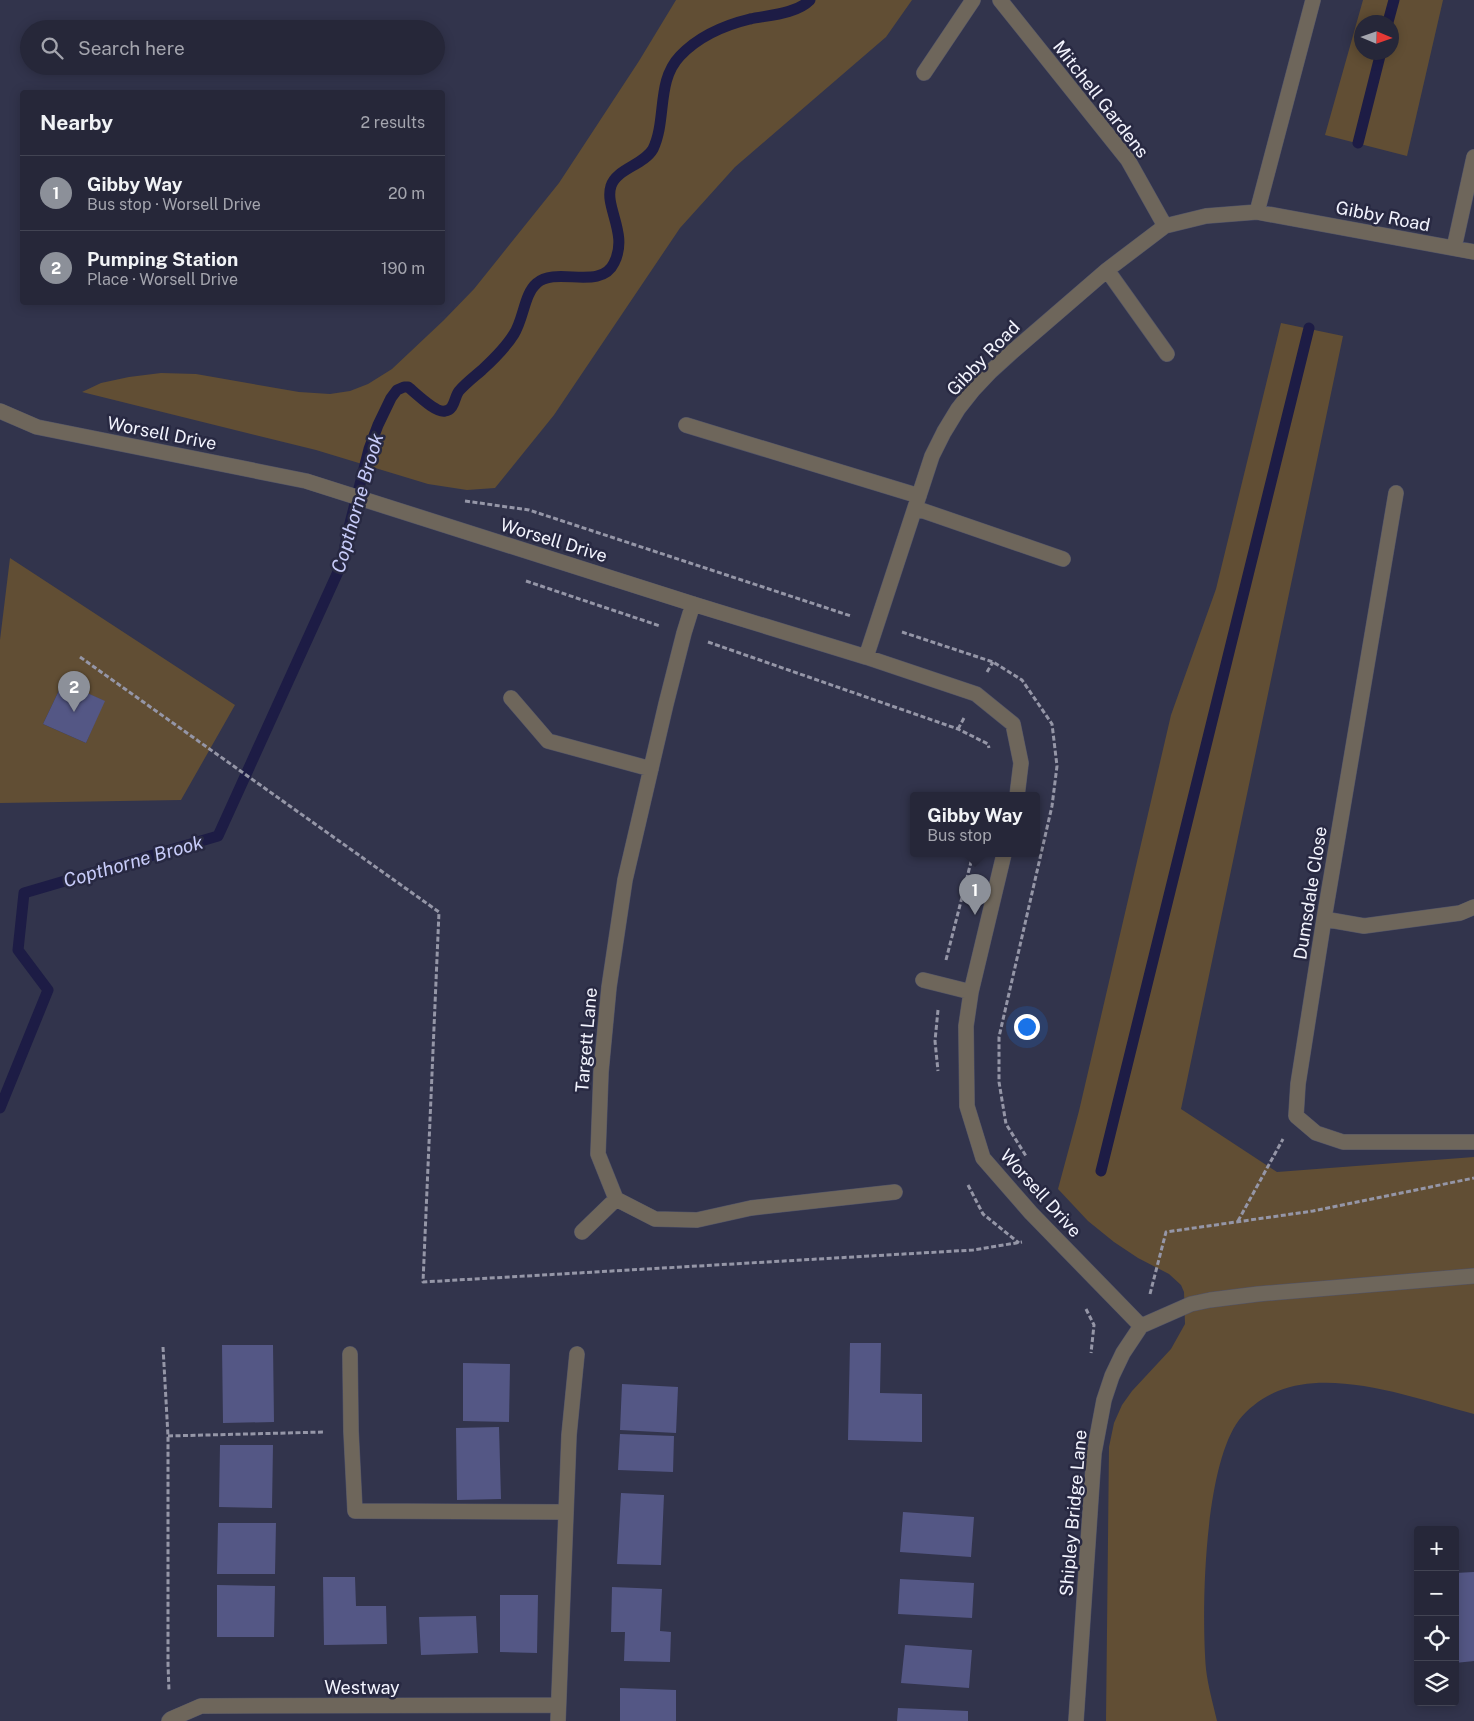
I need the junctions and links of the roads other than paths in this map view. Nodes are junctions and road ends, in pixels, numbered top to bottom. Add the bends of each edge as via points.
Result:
1 (972, 0) edge
2 (1000, 0) edge
3 (1313, 0) edge
4 (924, 73) dead end
5 (1474, 157) edge
6 (1256, 212) junction
7 (1165, 226) junction
8 (1454, 248) junction
9 (1474, 252) edge
10 (1106, 270) junction
11 (1167, 354) dead end
12 (0, 411) edge
13 (686, 425) dead end
14 (1396, 493) dead end
15 (917, 502) junction
16 (1063, 559) dead end
17 (693, 604) junction
18 (866, 656) junction
19 (511, 698) dead end
20 (651, 769) junction
21 (1017, 792) edge
22 (1003, 857) edge
23 (1474, 907) edge
24 (1324, 919) junction
25 (923, 980) dead end
26 (971, 992) junction
27 (1474, 1142) edge
28 (895, 1192) dead end
29 (616, 1199) junction
30 (582, 1232) dead end
31 (1474, 1276) edge
32 (1141, 1326) junction
33 (350, 1354) dead end
34 (577, 1354) dead end
35 (565, 1512) junction
36 (558, 1705) junction
37 (170, 1720) edge
38 (558, 1721) edge
39 (1076, 1721) edge

1 - 4 street
2 - 7 street, Mitchell Gardens via 1128,160
3 - 6 street
5 - 8 street
6 - 7 street, Gibby Road via 1206,216
6 - 8 street, Gibby Road
7 - 10 street, Gibby Road
8 - 9 street, Gibby Road
10 - 11 street
10 - 15 street, Gibby Road via 973,390 944,432 932,456
12 - 17 street, Worsell Drive via 36,427 306,481
13 - 15 street
14 - 24 street, Dumsdale Close
15 - 16 street
15 - 18 street, Gibby Road
17 - 18 street, Worsell Drive
17 - 20 street, Targett Lane
18 - 21 street, Worsell Drive via 976,694 1013,724 1021,763
19 - 20 street via 548,741
20 - 29 street, Targett Lane via 625,880 609,987 601,1072 598,1154
22 - 26 street, Worsell Drive
23 - 24 street via 1460,913 1364,926
24 - 27 street, Dumsdale Close via 1298,1084 1296,1116 1316,1133 1343,1142
25 - 26 street
26 - 32 street, Worsell Drive via 966,1026 967,1106 984,1158 1055,1239
28 - 29 street via 751,1208 697,1220 655,1219
29 - 30 street
31 - 32 street via 1224,1298 1191,1304
32 - 39 street, Shipley Bridge Lane via 1112,1376 1098,1429
33 - 35 street via 355,1511
34 - 35 street
35 - 36 street
36 - 37 street, Westway via 201,1706
36 - 38 street

